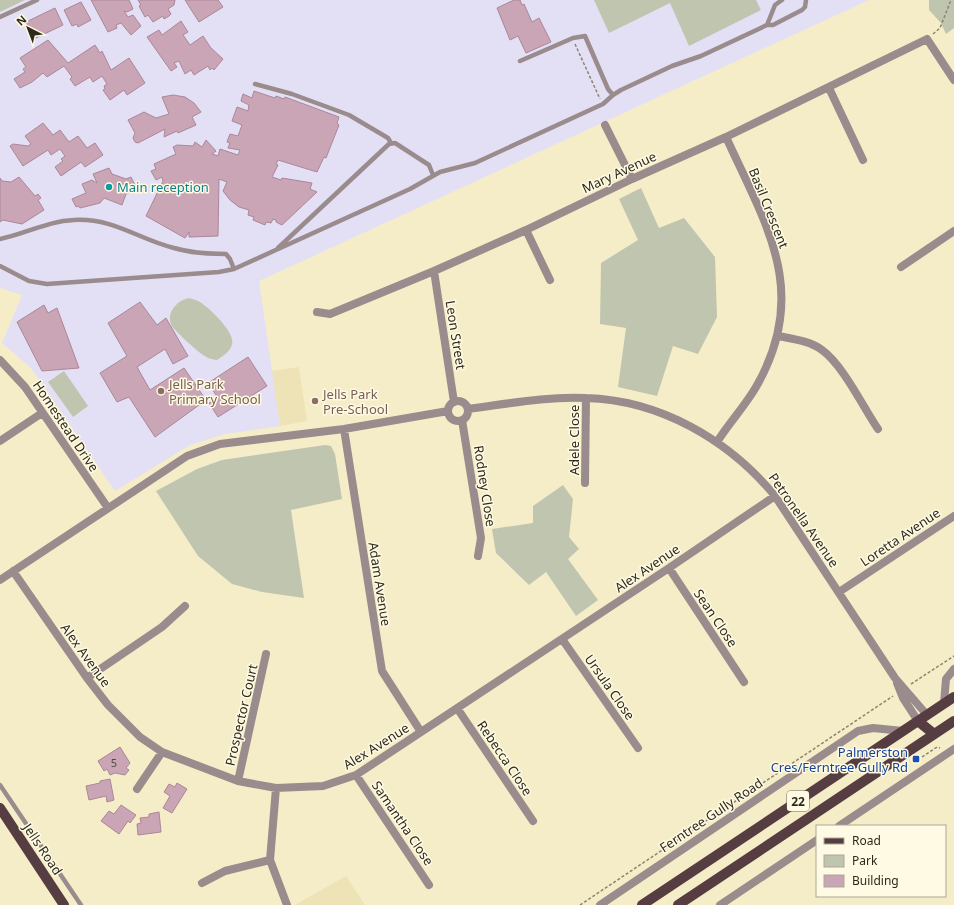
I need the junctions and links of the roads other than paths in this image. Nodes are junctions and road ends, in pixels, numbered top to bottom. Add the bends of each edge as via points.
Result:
1 (37, 0) edge
2 (782, 0) edge
3 (806, 0) edge
4 (0, 17) edge
5 (767, 25) junction
6 (520, 61) dead end
7 (954, 80) edge
8 (255, 84) dead end
9 (829, 88) junction
10 (613, 95) junction
11 (606, 125) dead end
12 (726, 138) junction
13 (391, 143) junction
14 (863, 160) dead end
15 (433, 175) junction
16 (632, 179) junction
17 (526, 230) junction
18 (954, 231) edge
19 (0, 239) edge
20 (275, 251) junction
21 (0, 266) edge
22 (901, 267) dead end
23 (234, 269) junction
24 (434, 271) junction
25 (550, 280) dead end
26 (317, 312) dead end
27 (778, 336) junction
28 (0, 360) edge
29 (586, 398) junction
30 (454, 402) junction
31 (468, 410) junction
32 (448, 411) junction
33 (42, 413) junction
34 (462, 420) junction
35 (344, 429) junction
36 (878, 429) dead end
37 (0, 441) edge
38 (717, 442) junction
39 (585, 483) dead end
40 (774, 496) junction
41 (108, 508) junction
42 (954, 516) edge
43 (478, 556) dead end
44 (669, 568) junction
45 (13, 571) junction
46 (0, 580) edge
47 (839, 592) junction
48 (185, 606) dead end
49 (562, 639) junction
50 (266, 654) dead end
51 (954, 669) edge
52 (87, 678) junction
53 (744, 682) dead end
54 (954, 697) edge
55 (944, 703) junction
56 (457, 708) junction
57 (922, 718) junction
58 (954, 721) edge
59 (903, 731) junction
60 (421, 732) junction
61 (934, 734) junction
62 (638, 748) dead end
63 (954, 749) edge
64 (162, 752) junction
65 (356, 775) junction
66 (238, 781) junction
67 (0, 785) edge
68 (276, 788) junction
69 (137, 789) dead end
70 (0, 808) edge
71 (533, 821) dead end
72 (840, 825) edge
73 (816, 841) edge
74 (270, 860) junction
75 (202, 883) dead end
76 (429, 885) dead end
77 (64, 905) edge
78 (81, 905) edge
79 (287, 905) edge
80 (600, 905) edge
81 (642, 905) edge
82 (678, 905) edge
83 (720, 905) edge

1 - 4 lane
2 - 5 lane via 775,5
3 - 5 lane via 802,10 773,25
5 - 10 lane
6 - 10 lane via 573,38 584,36
7 - 9 street, Mary Avenue via 927,39
8 - 13 lane via 292,94 349,115 388,138
9 - 12 street, Mary Avenue
9 - 14 street
10 - 15 lane via 603,104 475,163
11 - 16 street
12 - 16 street, Mary Avenue
12 - 27 street, Basil Crescent via 770,234 778,262 781,287
13 - 15 lane via 395,143 429,165
13 - 20 lane
15 - 20 lane via 410,189
16 - 17 street, Mary Avenue
17 - 24 street, Mary Avenue
17 - 25 street
18 - 22 street
19 - 23 lane via 51,223 74,220 110,223 173,248 204,254 226,254
20 - 23 lane
21 - 23 lane via 29,281 47,284
24 - 26 street, Mary Avenue via 330,314
24 - 30 street, Leon Street
27 - 36 street via 811,344 833,359
27 - 38 street, Basil Crescent via 756,387
28 - 33 street, Homestead Drive via 25,387
29 - 31 street, Petronella Avenue via 542,400
29 - 38 street, Petronella Avenue via 609,400 664,415 690,425
29 - 39 street, Adele Close
30 - 31 street via 463,402
30 - 32 street
31 - 34 street via 466,418
32 - 34 street via 452,419
32 - 35 street
33 - 37 street
33 - 41 street, Homestead Drive
34 - 43 street, Rodney Close via 481,538
35 - 41 street via 220,444 187,456
35 - 60 street, Adam Avenue via 382,671
38 - 40 street, Petronella Avenue via 759,476
40 - 44 street, Alex Avenue
40 - 47 street, Petronella Avenue
41 - 45 street
42 - 47 street, Loretta Avenue
44 - 49 street, Alex Avenue
44 - 53 street, Sean Close
45 - 46 street
45 - 52 street, Alex Avenue
47 - 57 street, Petronella Avenue via 895,678 902,690 903,698
48 - 52 street via 162,627
49 - 56 street, Alex Avenue
49 - 62 street, Ursula Close
50 - 66 street, Prospector Court
51 - 55 street via 946,679
52 - 64 street, Alex Avenue via 108,705 140,737
54 - 55 main road, 22
55 - 57 main road, 22
56 - 60 street, Alex Avenue
56 - 71 street, Rebecca Close
57 - 59 main road, 22
57 - 61 main road
58 - 61 main road, 22
59 - 80 street, Ferntree Gully Road via 873,728 858,731
59 - 81 main road, 22
60 - 65 street, Alex Avenue
61 - 82 main road, 22
63 - 72 street
64 - 66 street, Alex Avenue
64 - 69 street
65 - 68 street, Alex Avenue via 323,786
65 - 76 street, Samantha Close
66 - 68 street, Alex Avenue
67 - 78 lane
68 - 74 street
70 - 77 main road, Jells Road
73 - 83 street
74 - 75 street via 225,870
74 - 79 street

